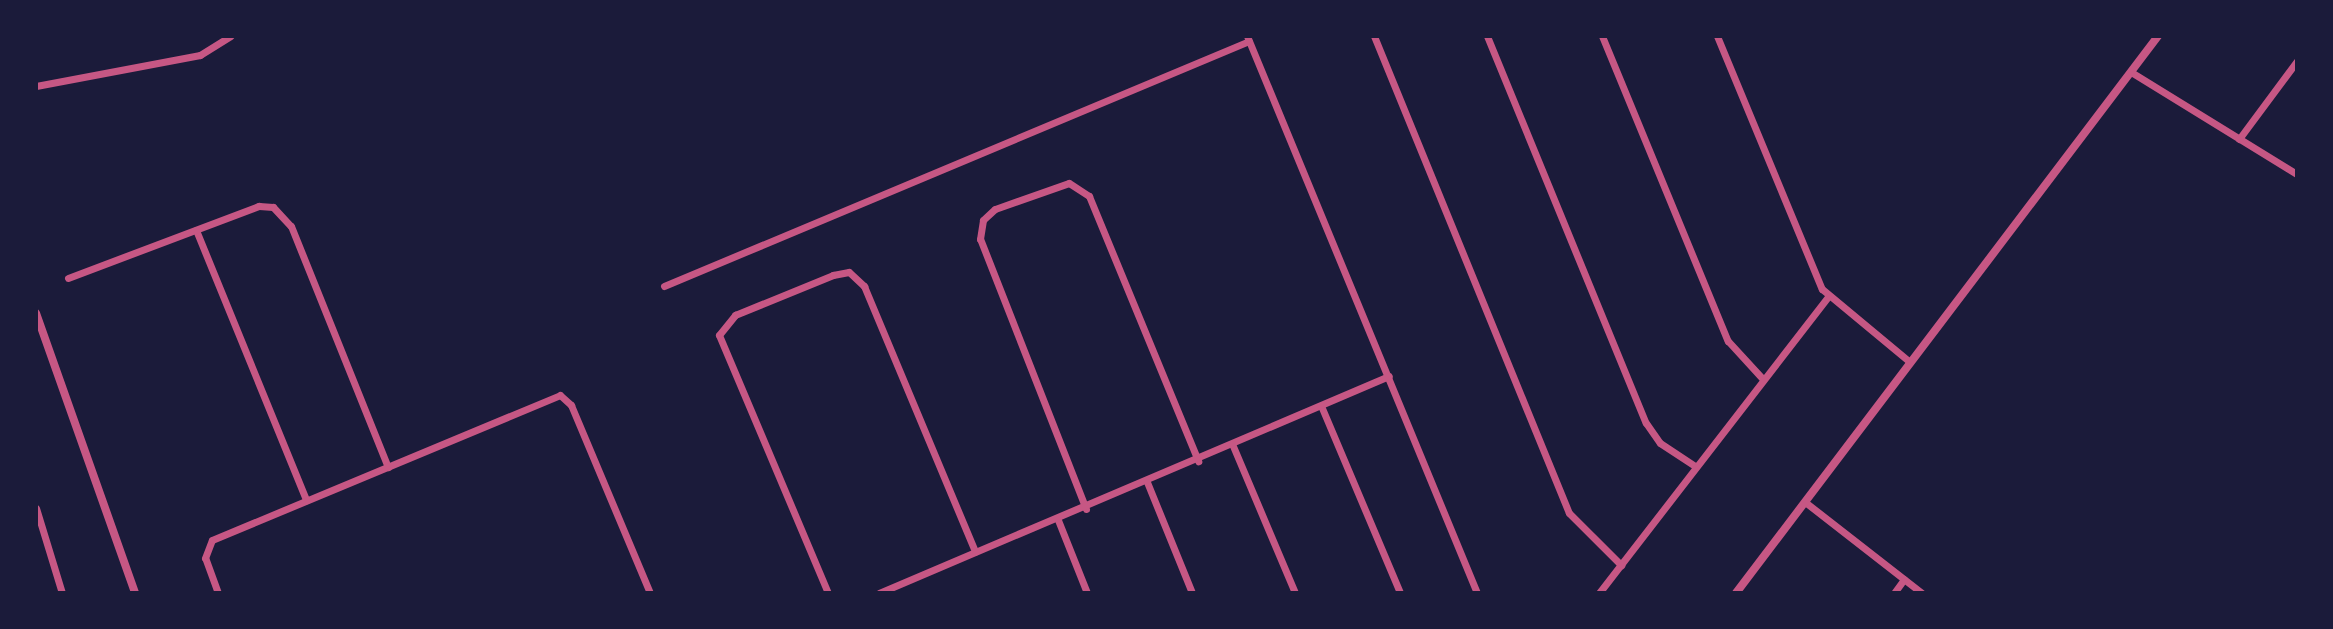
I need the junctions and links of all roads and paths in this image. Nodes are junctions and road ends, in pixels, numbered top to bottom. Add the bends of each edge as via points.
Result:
1 (231, 36) edge
2 (1374, 36) edge
3 (1487, 36) edge
4 (1602, 36) edge
5 (1717, 36) edge
6 (2158, 36) edge
7 (1248, 38) edge
8 (2297, 61) edge
9 (2131, 72) junction
10 (36, 86) edge
11 (2239, 139) junction
12 (2297, 174) edge
13 (196, 230) junction
14 (68, 278) dead end
15 (664, 286) dead end
16 (1828, 297) junction
17 (36, 313) edge
18 (1910, 362) junction
19 (1389, 376) junction
20 (1763, 379) junction
21 (1322, 408) junction
22 (1233, 446) junction
23 (1198, 461) junction
24 (1695, 466) junction
25 (388, 467) junction
26 (1147, 482) junction
27 (306, 500) junction
28 (1805, 502) junction
29 (36, 508) edge
30 (1086, 509) junction
31 (1058, 520) junction
32 (975, 552) junction
33 (1621, 565) junction
34 (1904, 579) junction
35 (62, 593) edge
36 (135, 593) edge
37 (218, 593) edge
38 (650, 593) edge
39 (828, 593) edge
40 (879, 593) edge
41 (1087, 593) edge
42 (1192, 593) edge
43 (1295, 593) edge
44 (1400, 593) edge
45 (1477, 593) edge
46 (1599, 593) edge
47 (1736, 593) edge
48 (1894, 593) edge
49 (1922, 593) edge

1 - 10 street via 200,55
2 - 33 street via 1569,513
3 - 24 street via 1646,423 1660,443
4 - 20 street via 1728,341
5 - 16 street
6 - 9 street
7 - 15 street
7 - 19 street
8 - 11 street
9 - 11 street
9 - 18 street
11 - 12 street
13 - 14 street
13 - 25 street via 259,206 283,213
13 - 27 street
16 - 18 street
16 - 20 street
17 - 36 street
18 - 28 street
19 - 21 street
19 - 45 street
20 - 24 street
21 - 22 street
21 - 44 street
22 - 23 street
22 - 43 street
23 - 26 street
23 - 30 street via 1089,196 1069,183 995,209 983,220 980,239
24 - 33 street
25 - 27 street
25 - 38 street via 543,398 566,398
26 - 30 street
26 - 42 street
27 - 37 street via 212,540 205,558
28 - 34 street
28 - 47 street
29 - 35 street
30 - 31 street
31 - 32 street
31 - 41 street
32 - 39 street via 864,286 849,272 833,275 735,315 719,335
32 - 40 street
33 - 46 street
34 - 48 street
34 - 49 street

